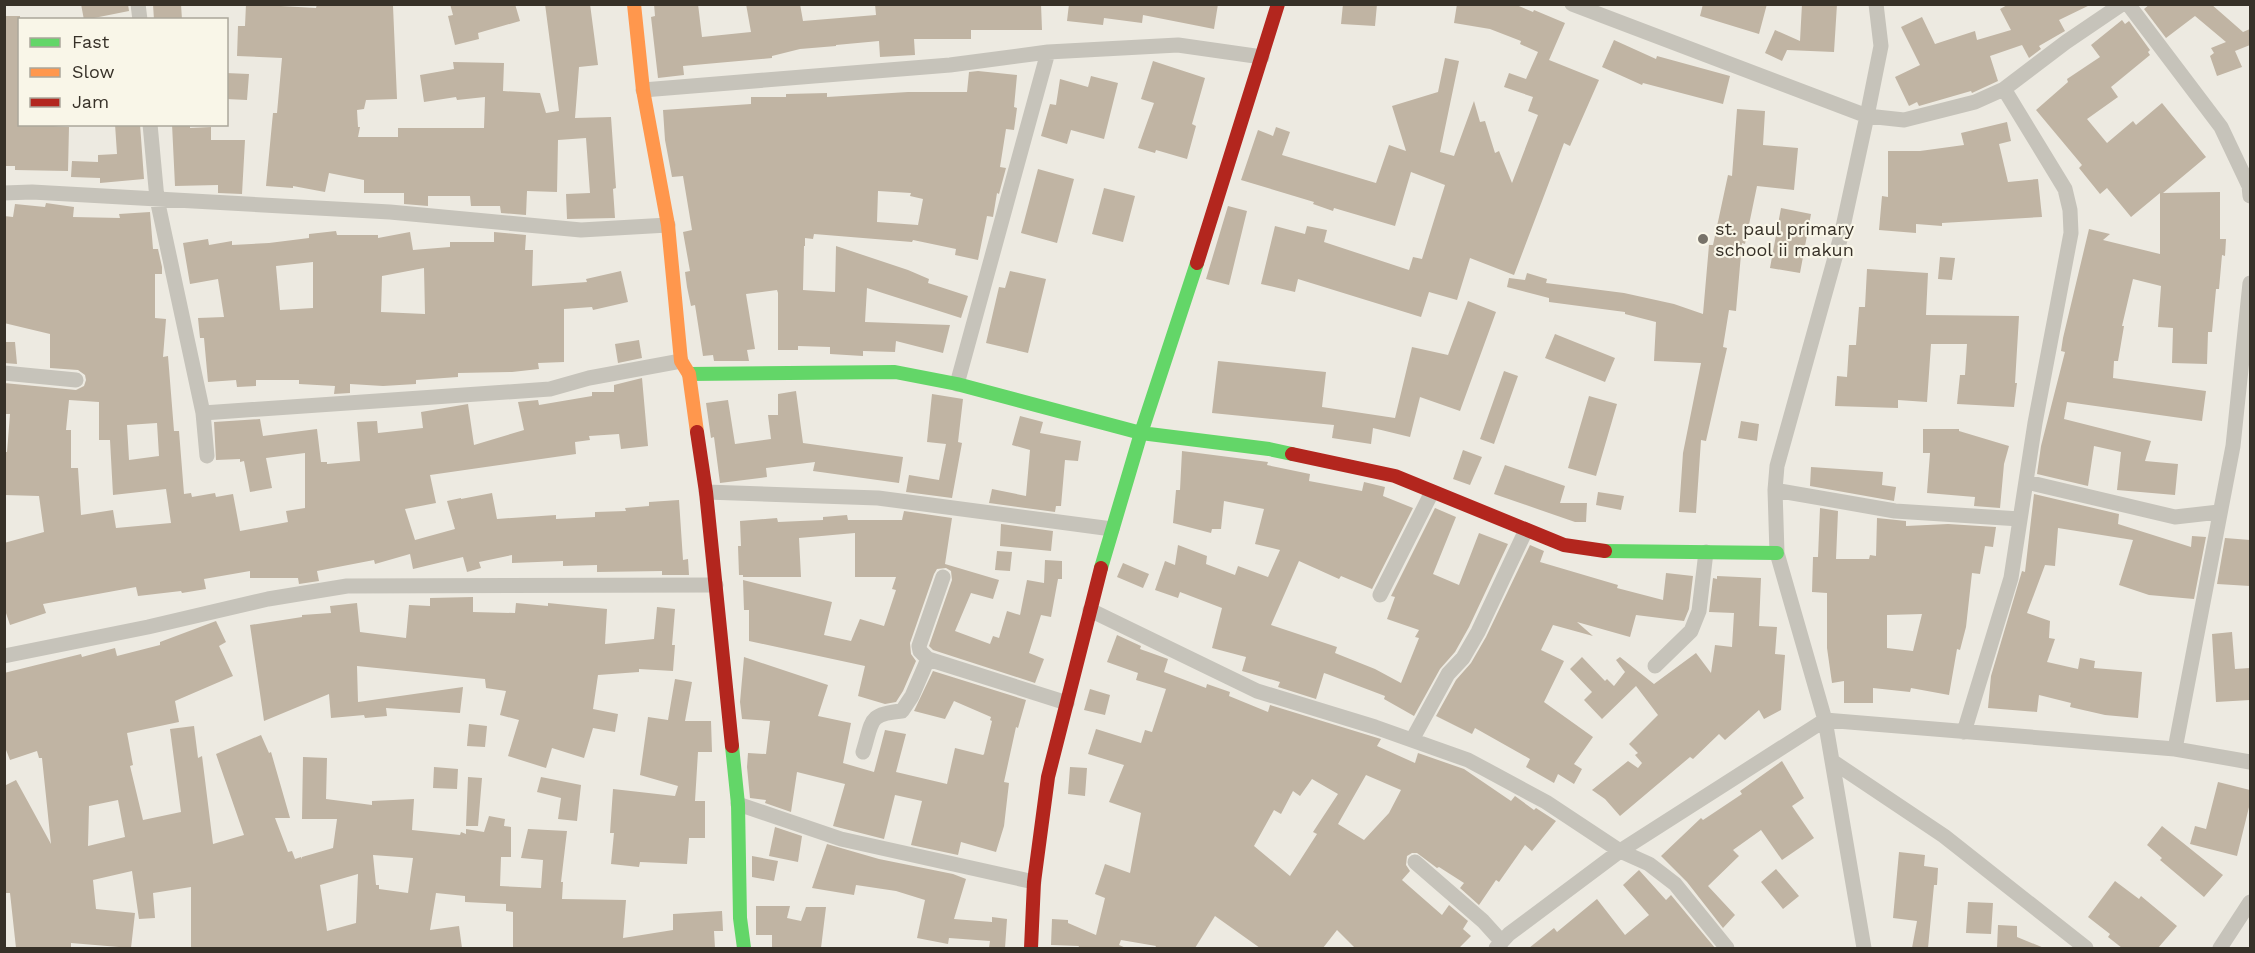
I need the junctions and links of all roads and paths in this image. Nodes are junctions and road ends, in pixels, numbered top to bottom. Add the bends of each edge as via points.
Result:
1 (634, 4) edge
2 (1278, 4) edge
3 (1572, 4) edge
4 (1876, 4) edge
5 (2122, 4) edge
6 (2128, 4) edge
7 (1590, 8) edge
8 (1048, 52) junction
9 (1262, 57) junction
10 (2004, 89) junction
11 (643, 90) junction
12 (1867, 116) junction
13 (150, 126) edge
14 (4, 193) edge
15 (2250, 196) edge
16 (157, 200) junction
17 (668, 225) junction
18 (2250, 283) edge
19 (685, 367) junction
20 (4, 374) edge
21 (76, 380) dead end
22 (957, 384) junction
23 (203, 413) junction
24 (1141, 433) junction
25 (207, 456) dead end
26 (2027, 482) junction
27 (1775, 490) junction
28 (706, 492) junction
29 (1432, 492) junction
30 (2219, 512) junction
31 (2020, 519) junction
32 (1112, 529) junction
33 (1526, 530) junction
34 (1706, 552) junction
35 (1777, 553) junction
36 (943, 577) dead end
37 (716, 585) junction
38 (1380, 595) dead end
39 (1090, 610) junction
40 (4, 656) edge
41 (928, 659) junction
42 (1655, 666) dead end
43 (1067, 702) junction
44 (1825, 720) junction
45 (1964, 732) junction
46 (1412, 740) junction
47 (2175, 749) junction
48 (863, 752) dead end
49 (1832, 761) junction
50 (2250, 762) edge
51 (738, 804) junction
52 (1620, 851) junction
53 (1415, 862) dead end
54 (1034, 882) junction
55 (2250, 902) edge
56 (1499, 945) edge
57 (744, 948) edge
58 (1031, 948) edge
59 (1727, 948) edge
60 (1864, 948) edge
61 (2086, 948) edge
62 (2220, 948) edge

1 - 11 street
2 - 9 street
3 - 7 street
4 - 12 street via 1881,46
5 - 10 street
6 - 15 street via 2221,127
7 - 12 street
8 - 9 street via 1178,45
8 - 11 street via 950,65
8 - 22 street
9 - 24 street
10 - 12 street via 1975,102 1904,120
10 - 26 street via 2065,189 2070,210 2070,233
11 - 17 street
12 - 27 street via 1841,236 1777,466
13 - 16 street
14 - 16 street
16 - 17 street via 390,212 581,230
16 - 23 street
17 - 19 street
18 - 30 street via 2233,446
19 - 22 street via 895,372
19 - 23 street via 589,378 550,389
19 - 28 street
20 - 21 street
22 - 24 street
23 - 25 street
24 - 29 street via 1269,449 1395,476
24 - 32 street
26 - 30 street via 2175,517
26 - 31 street
27 - 31 street via 1895,511
27 - 35 street
28 - 32 street via 878,498
28 - 37 street
29 - 33 street
29 - 38 street
30 - 47 street
31 - 45 street via 2011,578
32 - 39 street
33 - 34 street via 1564,545 1610,552
33 - 46 street via 1478,632 1448,675
34 - 35 street
34 - 42 street via 1699,611 1691,631
35 - 44 street
36 - 41 street via 920,646
37 - 40 street via 347,586 268,599
37 - 51 street
39 - 43 street
39 - 46 street via 1257,691
41 - 43 street
41 - 48 street via 902,711 874,718
43 - 54 street via 1048,777
44 - 45 street
44 - 49 street
44 - 52 street
45 - 47 street
46 - 52 street via 1468,760 1546,802
47 - 50 street
49 - 60 street
49 - 61 street via 1944,836
51 - 54 street via 841,839
51 - 57 street
52 - 56 street via 1509,933
52 - 59 street via 1649,864 1675,884
53 - 56 street via 1483,921
54 - 58 street
55 - 62 street

